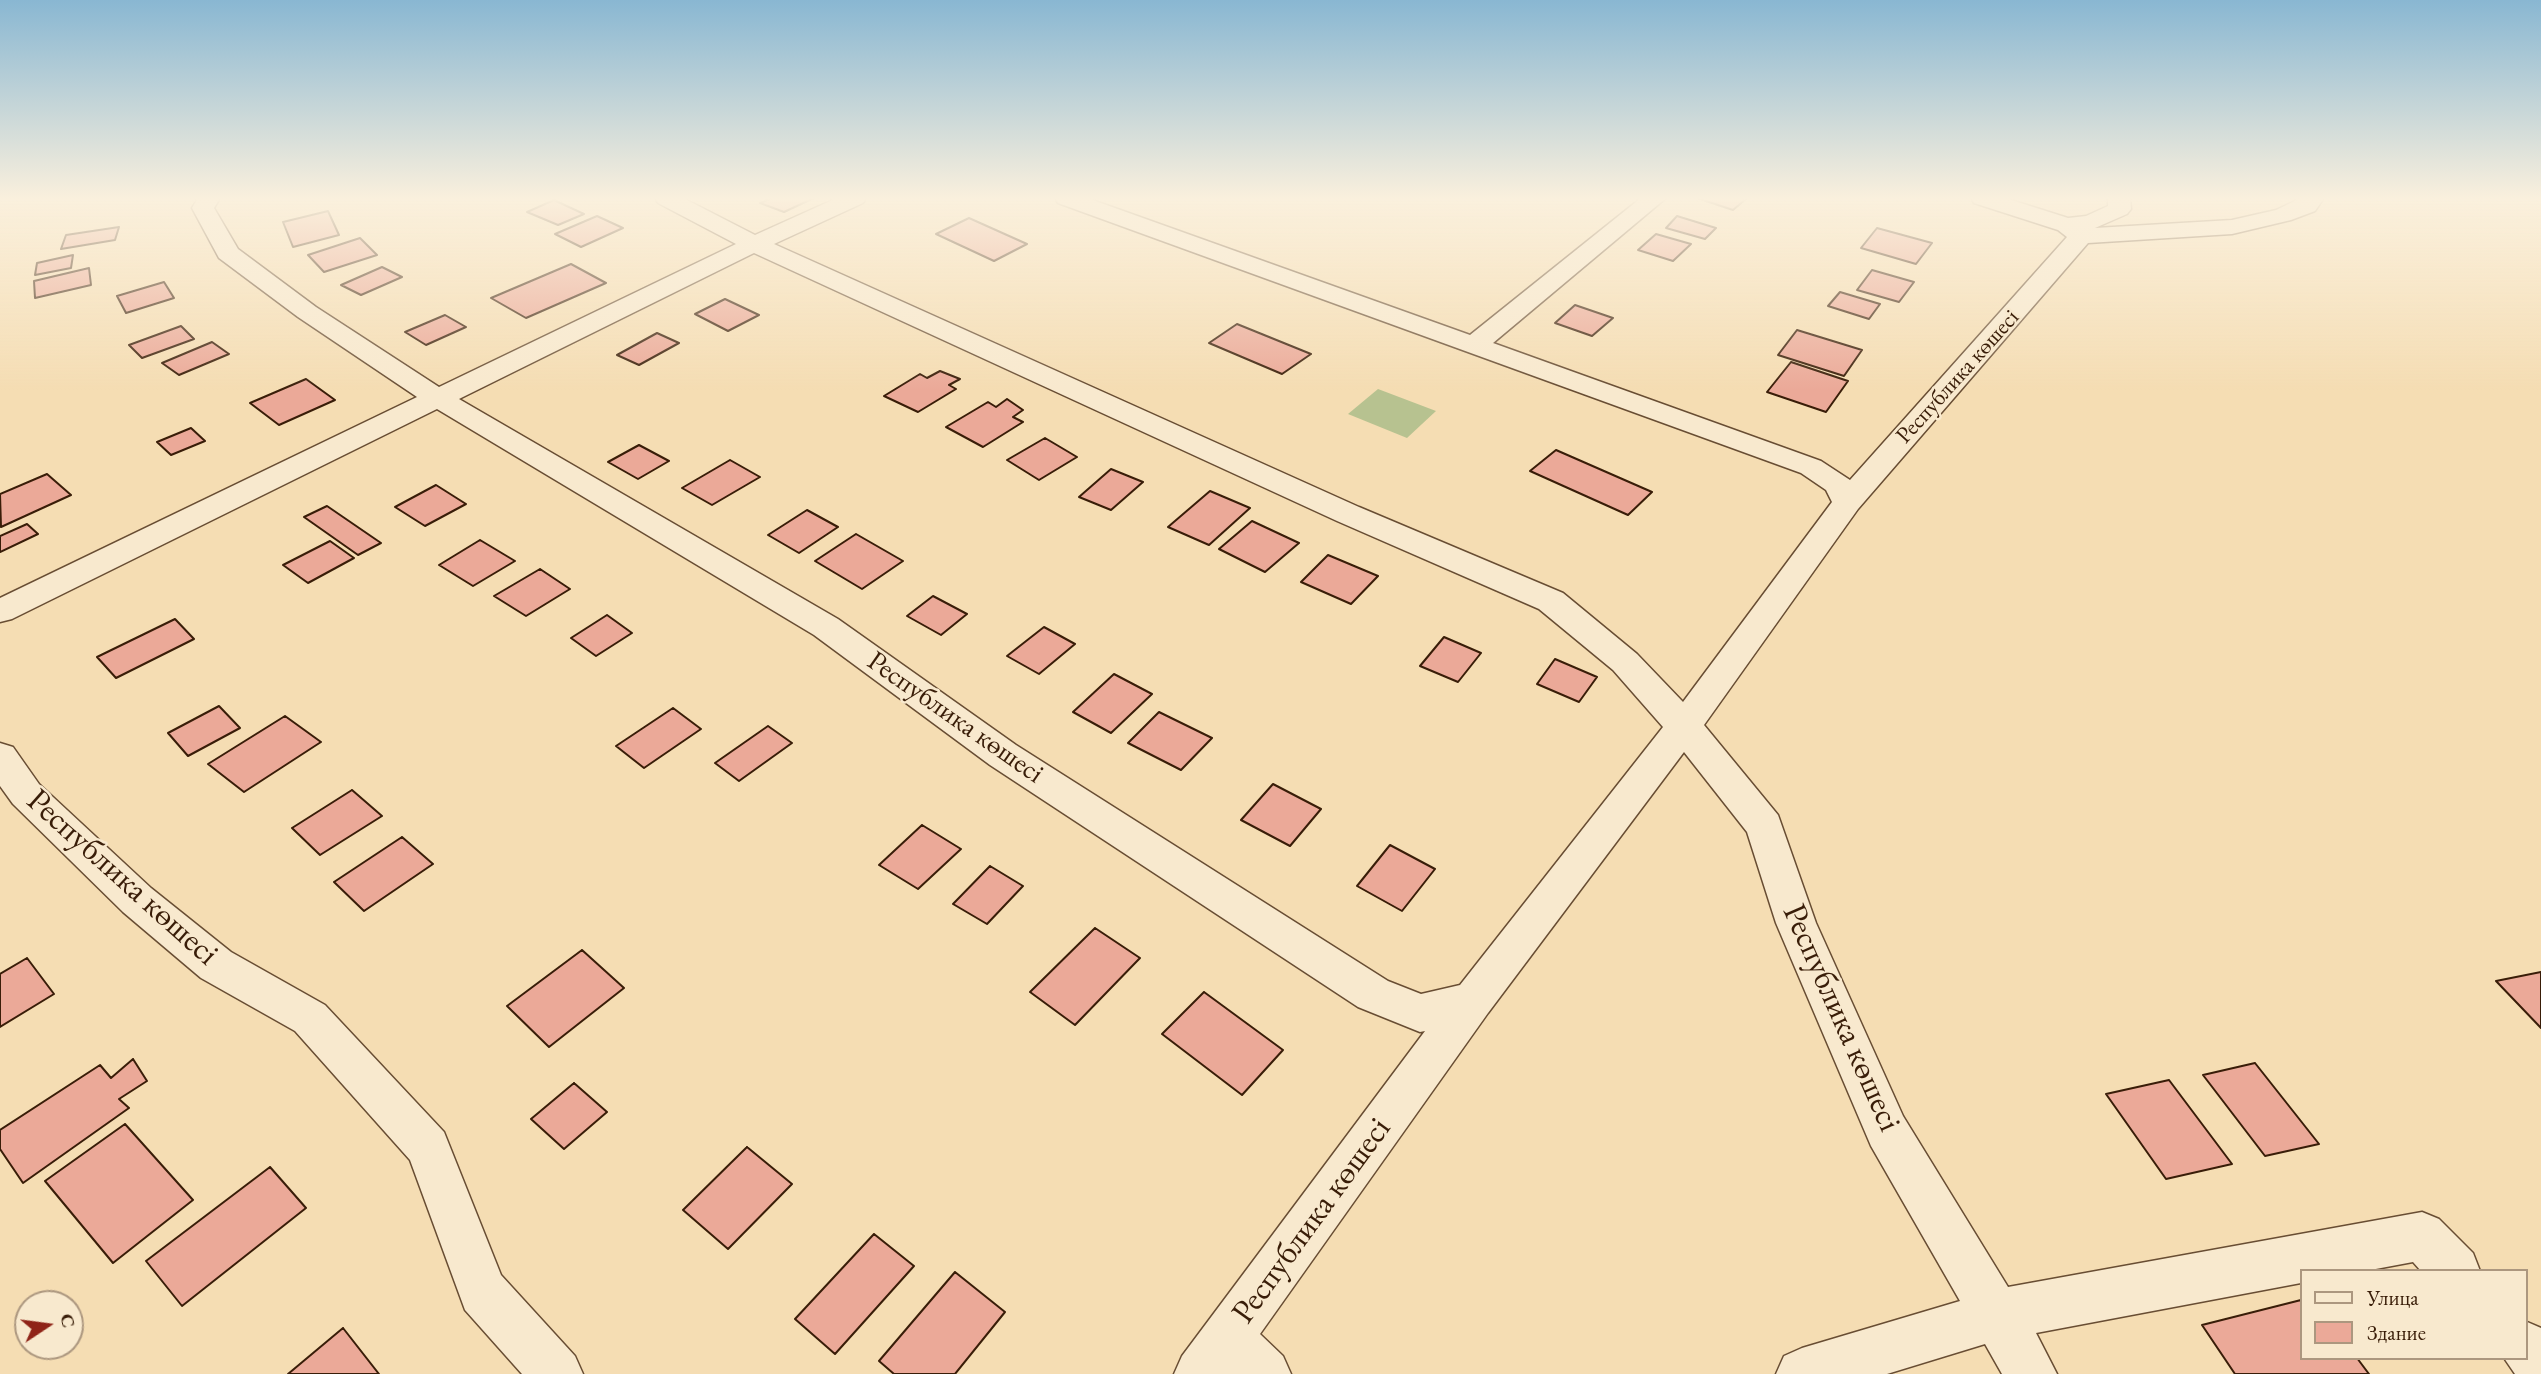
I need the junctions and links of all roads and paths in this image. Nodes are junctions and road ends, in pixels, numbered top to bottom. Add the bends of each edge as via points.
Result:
1 (240, 262) edge
2 (717, 262) edge
3 (794, 262) edge
4 (1244, 262) edge
5 (1576, 262) edge
6 (2046, 262) edge
7 (1474, 345) junction
8 (439, 398) junction
9 (1843, 493) junction
10 (0, 611) edge
11 (1684, 726) junction
12 (0, 757) edge
13 (1473, 1000) junction
14 (2453, 1269) edge
15 (1996, 1315) junction
16 (2527, 1349) edge
17 (1213, 1356) edge
18 (2541, 1364) edge
19 (557, 1374) edge
20 (1265, 1374) edge
21 (1802, 1374) edge
22 (2031, 1374) edge

1 - 8 street, Республика көшесі
2 - 8 street
3 - 11 street, Республика көшесі via 1551,601 1625,662
4 - 7 street
5 - 7 street
6 - 9 street, Республика көшесі
7 - 9 street via 1811,467
8 - 10 street
8 - 13 street, Республика көшесі via 826,627 1003,755 1373,994 1419,1013
9 - 11 street, Республика көшесі
11 - 13 street, Республика көшесі
11 - 15 street, Республика көшесі via 1764,826 1796,923 1887,1131
12 - 19 street, Республика көшесі via 26,794 137,900 216,965 310,1018 428,1147 483,1292
13 - 17 street, Республика көшесі
14 - 15 street via 2423,1236
15 - 21 street
15 - 22 street, Республика көшесі
16 - 18 street
17 - 20 street

